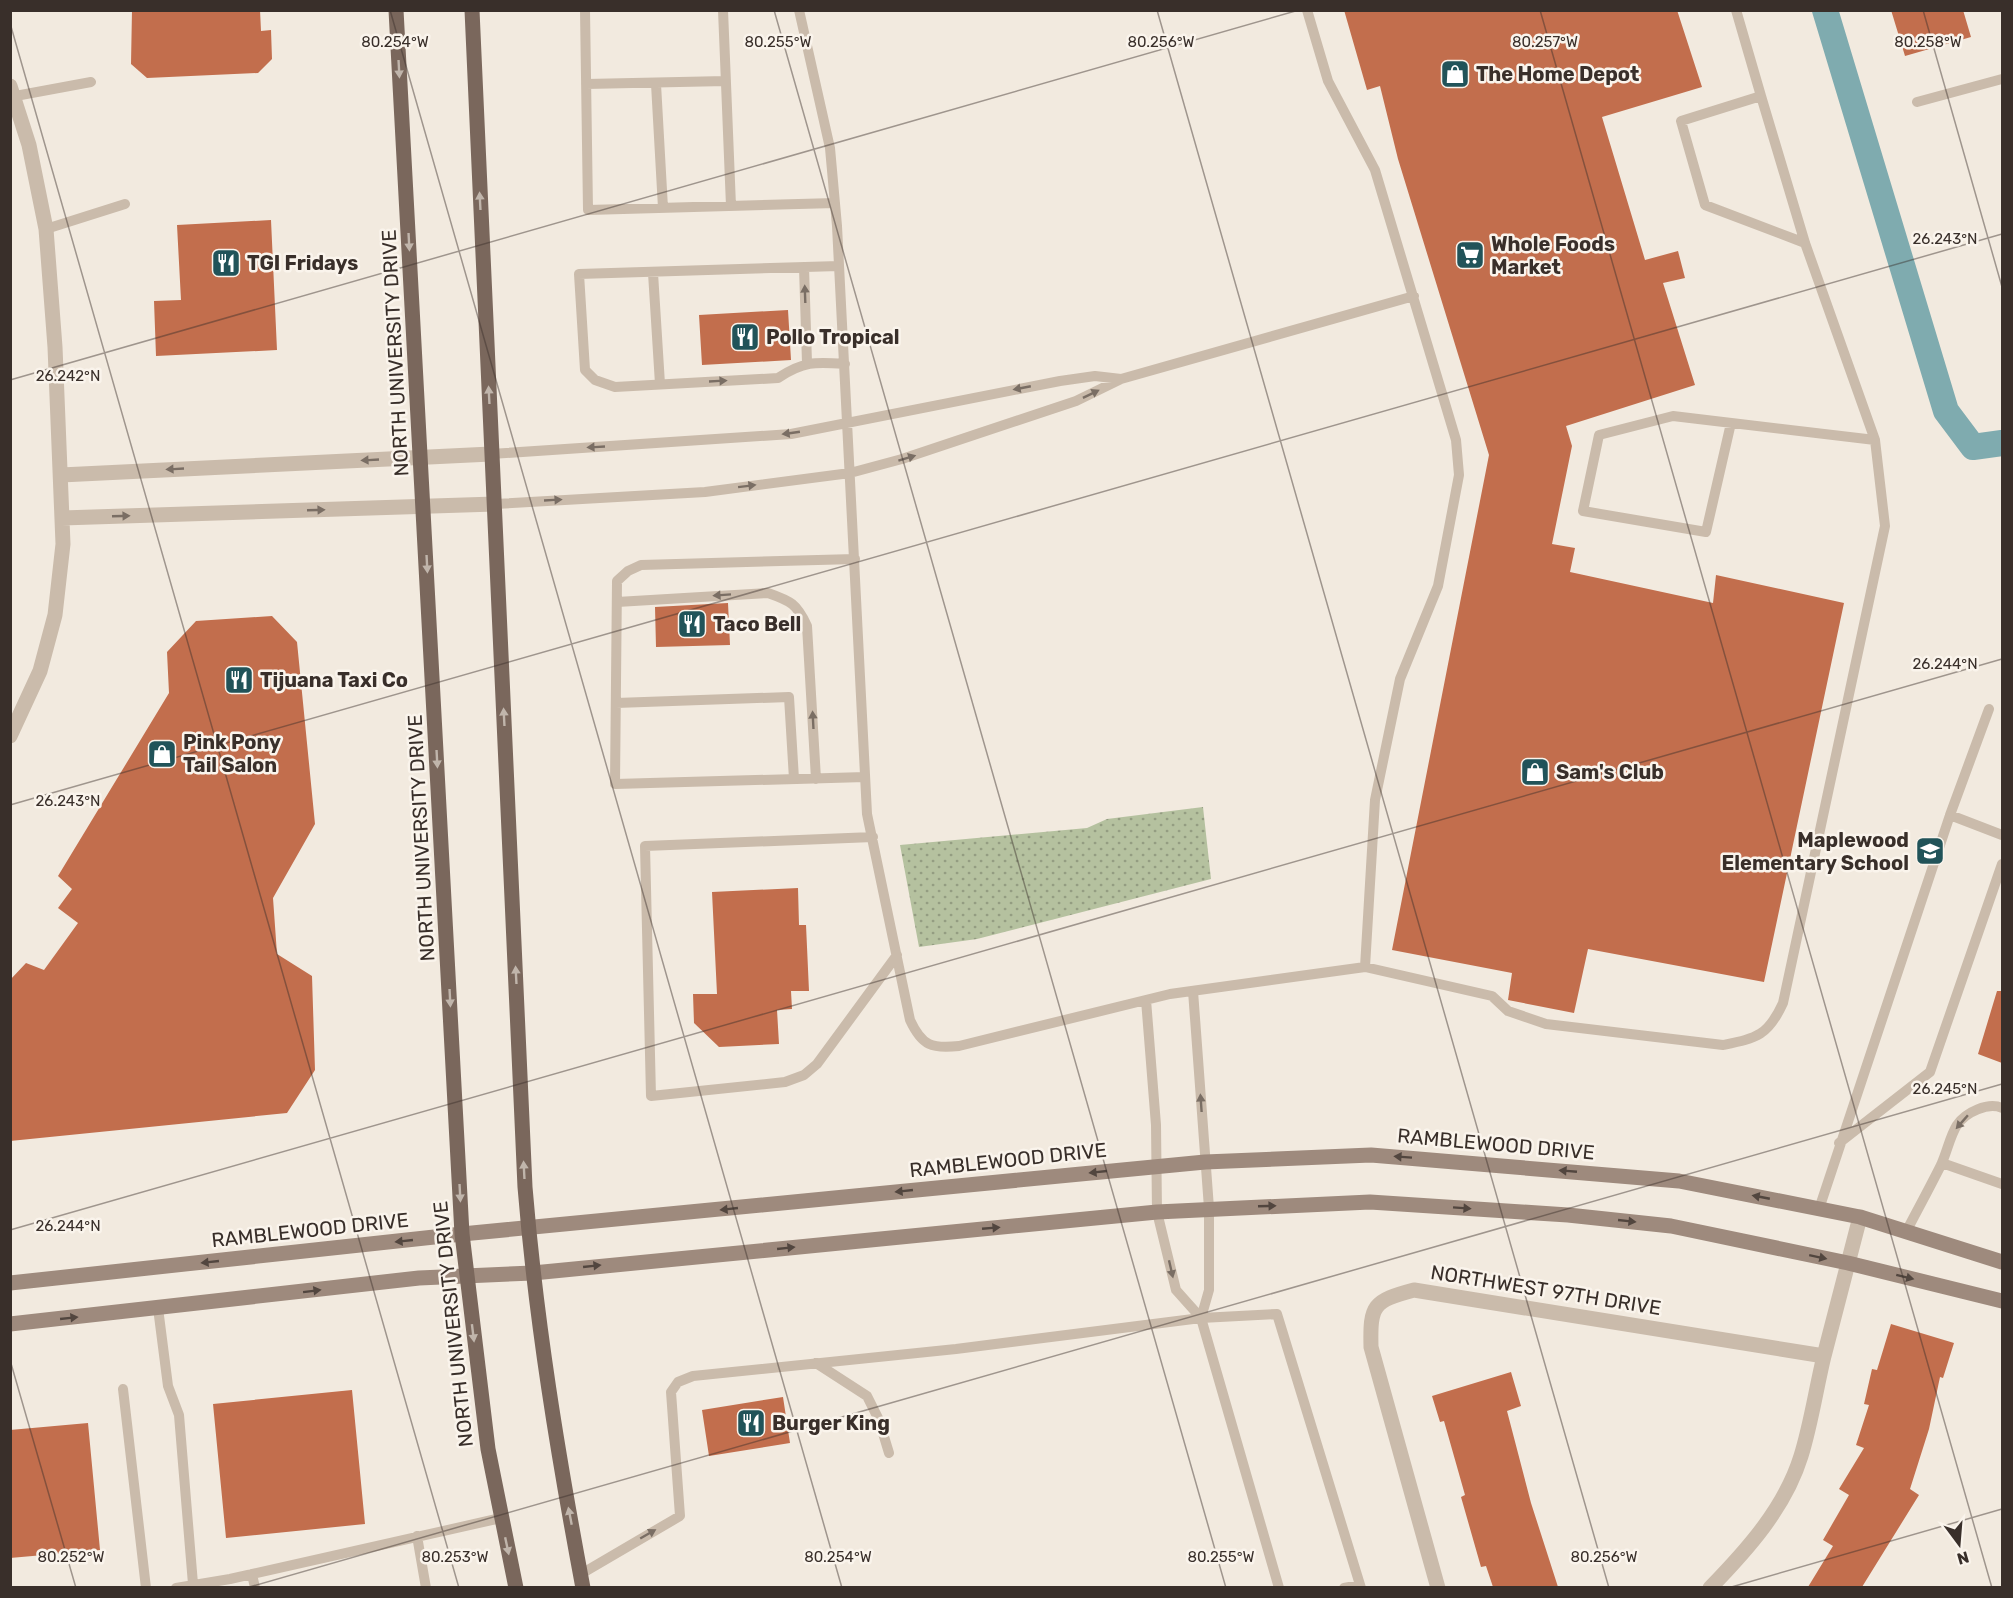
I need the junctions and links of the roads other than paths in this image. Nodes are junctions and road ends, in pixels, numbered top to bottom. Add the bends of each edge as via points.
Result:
1 (396, 10) edge
2 (472, 10) edge
3 (585, 10) edge
4 (723, 10) edge
5 (799, 10) edge
6 (1307, 10) edge
7 (1736, 10) edge
8 (2002, 79) edge
9 (726, 81) junction
10 (91, 82) dead end
11 (586, 84) junction
12 (656, 84) junction
13 (12, 94) edge
14 (1761, 96) junction
15 (1917, 102) dead end
16 (835, 203) junction
17 (125, 204) dead end
18 (731, 206) junction
19 (663, 207) junction
20 (46, 230) junction
21 (1805, 243) junction
22 (839, 266) junction
23 (804, 267) junction
24 (653, 273) junction
25 (1414, 296) junction
26 (807, 363) junction
27 (845, 364) junction
28 (1121, 379) junction
29 (660, 384) junction
30 (1731, 423) junction
31 (848, 424) junction
32 (1875, 440) junction
33 (491, 454) junction
34 (422, 457) junction
35 (850, 473) junction
36 (61, 475) junction
37 (495, 504) junction
38 (424, 506) junction
39 (62, 518) junction
40 (855, 559) junction
41 (617, 602) junction
42 (616, 703) junction
43 (1989, 709) dead end
44 (10, 736) edge
45 (866, 777) junction
46 (794, 779) junction
47 (816, 779) junction
48 (1950, 815) junction
49 (2002, 835) edge
50 (873, 837) junction
51 (2002, 864) edge
52 (897, 955) junction
53 (1365, 966) junction
54 (1193, 991) junction
55 (1146, 1000) junction
56 (2002, 1108) edge
57 (1839, 1144) junction
58 (1205, 1162) junction
59 (1942, 1163) junction
60 (1156, 1167) junction
61 (2002, 1184) edge
62 (1209, 1208) junction
63 (1819, 1209) junction
64 (1157, 1212) junction
65 (1860, 1217) junction
66 (529, 1228) junction
67 (1906, 1232) junction
68 (462, 1234) junction
69 (2002, 1262) edge
70 (1848, 1263) junction
71 (533, 1273) junction
72 (466, 1275) junction
73 (10, 1283) edge
74 (2002, 1302) edge
75 (158, 1308) junction
76 (1201, 1318) junction
77 (10, 1324) edge
78 (1824, 1356) junction
79 (816, 1363) junction
80 (123, 1389) dead end
81 (889, 1453) dead end
82 (501, 1518) junction
83 (417, 1536) junction
84 (252, 1574) junction
85 (582, 1581) edge
86 (193, 1584) junction
87 (1360, 1586) edge
88 (146, 1587) edge
89 (176, 1587) edge
90 (255, 1587) edge
91 (426, 1587) edge
92 (516, 1587) edge
93 (1279, 1587) edge
94 (1344, 1587) edge
95 (1438, 1587) edge
96 (1710, 1587) edge

1 -> 34 main road, NORTH UNIVERSITY DRIVE
33 -> 2 main road
3 - 11 lane
4 - 9 lane
5 - 16 lane via 830,148
6 - 25 lane via 1328,81 1375,170
7 - 14 lane
8 - 15 lane
9 - 12 lane
9 - 18 lane
10 - 13 lane
11 - 12 lane
11 - 19 lane via 588,210
12 - 19 lane
13 - 20 street via 29,145
14 - 21 lane
14 - 21 lane via 1681,121 1706,205
16 - 18 lane
16 - 22 lane
17 - 20 lane
18 - 19 lane
20 - 36 street
21 - 32 lane
22 - 23 lane
22 - 27 lane
23 - 24 lane
26 -> 23 lane
24 - 29 lane
24 - 29 lane via 579,274 585,370 595,380 615,387
25 - 28 lane
25 - 53 lane via 1456,440 1459,475 1437,586 1400,679 1375,800
26 - 27 lane
29 -> 26 lane via 778,378
27 - 31 lane
28 -> 31 lane via 1095,376 1060,381
35 -> 28 lane via 1076,401
30 - 30 lane via 1673,416 1599,435 1583,511 1706,532
30 - 32 lane
31 -> 33 lane via 791,434
31 - 35 lane
32 - 53 lane via 1885,526 1783,1003 1773,1025 1752,1039 1723,1045 1546,1024 1508,1011 1492,996
33 - 34 street
33 - 37 main road
34 -> 36 street
34 - 38 main road, NORTH UNIVERSITY DRIVE
37 -> 35 lane via 705,492
35 - 40 lane
36 - 39 street
37 - 38 street
66 -> 37 main road
39 -> 38 street
38 -> 68 main road, NORTH UNIVERSITY DRIVE
39 - 44 street via 55,615 40,672
40 - 41 lane via 641,566 617,580
40 - 45 lane
41 - 42 lane
47 -> 41 lane via 807,626 791,601 768,592
42 - 46 lane via 789,697
42 - 46 lane via 615,784
43 - 48 lane
45 - 47 lane
45 - 50 lane via 867,813
46 - 47 lane
48 - 49 lane
48 - 57 lane
50 - 52 lane
50 - 52 lane via 645,846 651,1096 785,1082 804,1075 817,1064
51 - 57 lane via 1930,1072
52 - 55 lane via 910,1020 918,1039 938,1048
53 - 54 lane
54 - 55 lane
58 -> 54 lane
55 - 60 lane via 1153,1062
56 -> 59 lane via 1995,1105 1966,1115 1957,1125
57 - 63 lane
58 - 60 street, RAMBLEWOOD DRIVE
58 - 62 lane
63 -> 58 street, RAMBLEWOOD DRIVE via 1679,1181 1461,1160 1371,1155
59 - 61 lane
59 - 67 lane
60 - 64 lane
60 -> 66 street, RAMBLEWOOD DRIVE
62 - 64 street
62 -> 70 street via 1370,1202 1568,1215 1671,1226
62 - 76 lane via 1209,1290
63 - 65 street, RAMBLEWOOD DRIVE
71 -> 64 street
64 -> 76 lane via 1176,1290
65 - 67 street, RAMBLEWOOD DRIVE
65 - 70 street
66 - 68 street, RAMBLEWOOD DRIVE
66 - 71 main road
67 - 69 street, RAMBLEWOOD DRIVE
68 - 72 main road, NORTH UNIVERSITY DRIVE
68 -> 73 street, RAMBLEWOOD DRIVE
70 -> 74 street
70 - 78 street
71 - 72 street
85 -> 71 main road via 557,1450
75 -> 72 street
72 -> 82 main road, NORTH UNIVERSITY DRIVE via 488,1449
77 -> 75 street
75 - 86 lane via 168,1386 179,1415
76 - 79 lane
76 - 87 lane via 1277,1314
76 - 93 lane
78 - 95 street, NORTHWEST 97TH DRIVE via 1414,1290 1385,1298 1370,1317 1371,1347
78 - 96 street via 1801,1457 1776,1511 1741,1556
79 - 81 lane via 867,1396
85 -> 79 lane via 680,1516 671,1392 678,1382
80 - 88 lane
82 - 83 lane
82 -> 92 main road, NORTH UNIVERSITY DRIVE
83 - 84 lane
83 - 91 lane
84 - 86 lane
84 - 90 lane
86 - 89 lane
87 - 94 lane

